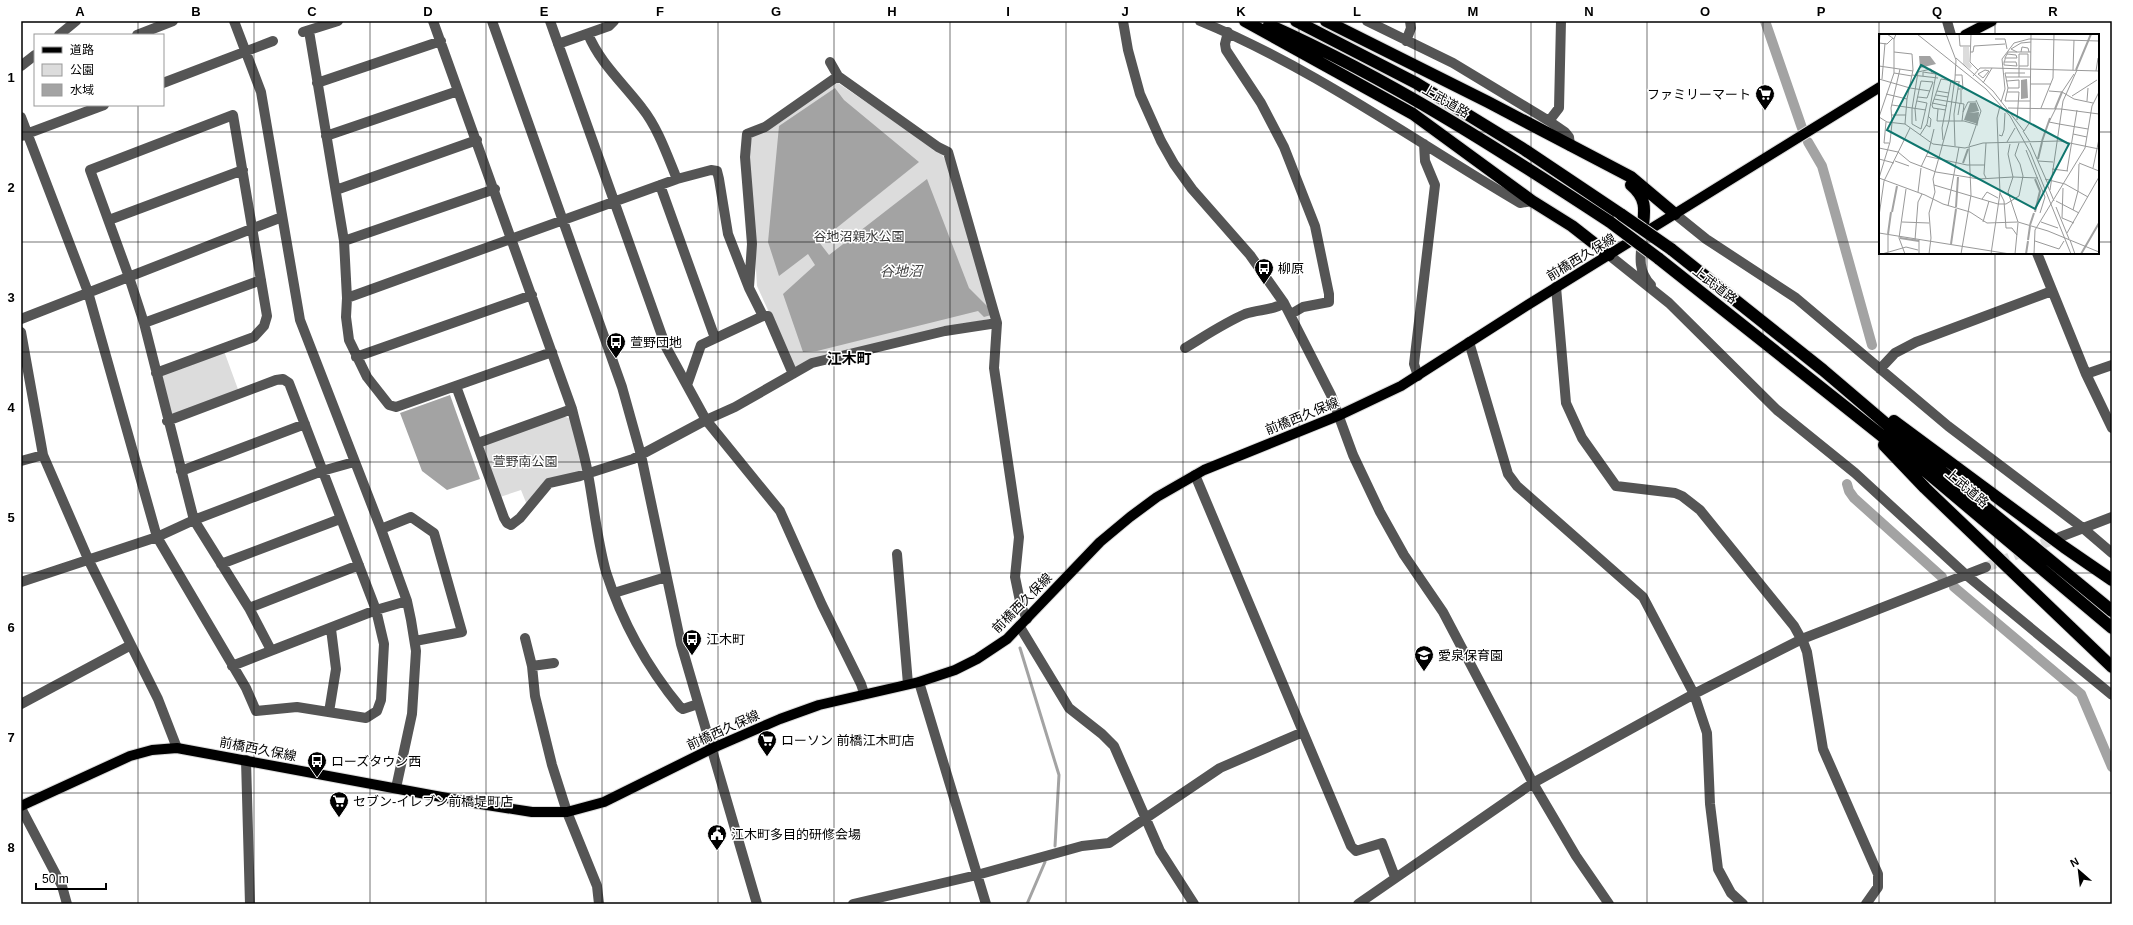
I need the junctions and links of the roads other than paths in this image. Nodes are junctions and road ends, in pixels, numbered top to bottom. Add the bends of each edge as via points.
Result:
1 (76, 21) edge
2 (172, 21) edge
3 (234, 21) edge
4 (338, 21) edge
5 (433, 21) edge
6 (492, 21) edge
7 (550, 21) edge
8 (614, 21) edge
9 (1123, 21) edge
10 (1200, 21) edge
11 (1245, 21) edge
12 (1261, 21) edge
13 (1296, 21) edge
14 (1326, 21) edge
15 (1367, 21) edge
16 (1410, 21) edge
17 (1561, 21) edge
18 (1947, 21) edge
19 (1992, 21) edge
20 (1228, 32) junction
21 (60, 34) edge
22 (140, 34) edge
23 (588, 34) junction
24 (1951, 34) edge
25 (1967, 34) edge
26 (273, 41) dead end
27 (441, 41) junction
28 (1406, 41) junction
29 (558, 44) junction
30 (246, 52) junction
31 (34, 56) edge
32 (830, 62) dead end
33 (21, 66) edge
34 (838, 76) junction
35 (164, 83) edge
36 (317, 83) junction
37 (1879, 88) edge
38 (455, 92) dead end
39 (97, 106) edge
40 (84, 108) edge
41 (21, 117) edge
42 (1549, 121) junction
43 (24, 135) edge
44 (326, 136) junction
45 (478, 140) junction
46 (1424, 144) junction
47 (1570, 146) junction
48 (1610, 167) junction
49 (243, 170) junction
50 (677, 179) junction
51 (660, 186) junction
52 (495, 189) junction
53 (336, 190) junction
54 (1532, 201) junction
55 (615, 202) junction
56 (1675, 214) junction
57 (282, 218) junction
58 (109, 220) junction
59 (562, 221) junction
60 (253, 229) junction
61 (1642, 235) junction
62 (512, 238) junction
63 (344, 241) junction
64 (2037, 254) edge
65 (1609, 255) junction
66 (129, 277) junction
67 (261, 280) junction
68 (1556, 287) junction
69 (749, 288) junction
70 (2052, 291) junction
71 (88, 292) junction
72 (532, 295) junction
73 (347, 298) junction
74 (1284, 303) junction
75 (1669, 303) junction
76 (1291, 314) junction
77 (763, 316) junction
78 (21, 319) edge
79 (144, 323) junction
80 (997, 323) junction
81 (21, 332) edge
82 (715, 338) junction
83 (1469, 342) junction
84 (1185, 348) dead end
85 (552, 352) junction
86 (356, 356) junction
87 (2112, 365) edge
88 (1880, 369) junction
89 (156, 373) junction
90 (793, 374) junction
91 (2086, 374) junction
92 (1418, 376) junction
93 (687, 385) junction
94 (456, 386) junction
95 (1842, 386) junction
96 (572, 409) junction
97 (1855, 414) junction
98 (1340, 415) junction
99 (706, 420) junction
100 (167, 421) junction
101 (305, 424) junction
102 (2112, 428) edge
103 (478, 443) junction
104 (42, 455) junction
105 (642, 455) junction
106 (21, 461) edge
107 (354, 462) junction
108 (181, 471) junction
109 (322, 471) junction
110 (588, 474) junction
111 (1195, 475) junction
112 (2112, 517) edge
113 (340, 519) junction
114 (194, 520) junction
115 (380, 529) junction
116 (2084, 529) junction
117 (157, 536) junction
118 (2060, 537) tunnel mouth
119 (2112, 553) edge
120 (897, 554) dead end
121 (89, 561) junction
122 (221, 564) junction
123 (359, 565) junction
124 (1986, 567) tunnel mouth
125 (1965, 574) junction
126 (666, 577) junction
127 (2112, 580) edge
128 (21, 582) edge
129 (614, 593) junction
130 (407, 602) junction
131 (249, 608) junction
132 (376, 610) junction
133 (2112, 611) edge
134 (1027, 619) junction
135 (1020, 627) junction
136 (2112, 628) edge
137 (331, 629) junction
138 (525, 638) dead end
139 (1802, 639) junction
140 (415, 641) junction
141 (131, 645) junction
142 (272, 650) junction
143 (554, 663) dead end
144 (232, 666) junction
145 (532, 666) junction
146 (2112, 668) edge
147 (919, 682) junction
148 (908, 684) junction
149 (864, 693) junction
150 (1694, 694) junction
151 (2112, 695) edge
152 (21, 704) edge
153 (698, 704) junction
154 (329, 712) junction
155 (1303, 732) junction
156 (177, 748) junction
157 (713, 748) junction
158 (246, 760) junction
159 (1534, 784) junction
160 (396, 788) junction
161 (21, 807) edge
162 (567, 812) junction
163 (1145, 819) junction
164 (977, 874) junction
165 (1395, 877) junction
166 (67, 904) edge
167 (250, 904) edge
168 (599, 904) edge
169 (757, 904) edge
170 (853, 904) edge
171 (986, 904) edge
172 (1194, 904) edge
173 (1358, 904) edge
174 (1609, 904) edge
175 (1743, 904) edge
176 (1866, 904) edge

1 - 21 street
2 - 22 street
3 - 30 street
4 - 36 street via 306,32
5 - 27 street
6 - 59 street
7 - 29 street
8 - 23 street via 609,26
9 - 74 street via 1140,94 1174,164 1192,189 1250,255
10 - 20 street
11 - 54 highway via 1413,114
12 - 97 highway, 上武道路, bridge via 1403,92 1487,141 1610,222
13 - 95 highway, 上武道路, bridge via 1416,83 1622,215 1671,249
14 - 47 highway
15 - 28 street
16 - 28 street via 1411,28
17 - 42 street via 1559,108
18 - 24 street
19 - 25 main road
20 - 46 street via 1325,82
20 - 76 street via 1226,50 1261,103 1284,147 1315,226 1329,302 1304,307
23 - 29 street
23 - 50 street via 611,74 642,109 659,136
26 - 30 street
27 - 36 street
27 - 45 street
28 - 42 street via 1453,62
29 - 55 street
30 - 35 street
30 - 57 street via 261,92
31 - 33 street
32 - 34 street
34 - 69 street via 764,126 747,134 745,158 752,244
34 - 80 street via 948,152
36 - 44 street
37 - 56 main road, 前橋西久保線
38 - 44 street
39 - 40 street
40 - 43 street
41 - 43 street
42 - 47 street via 1565,132 1569,137
43 - 71 street
44 - 53 street
45 - 52 street
45 - 53 street
46 - 54 street via 1520,203
46 - 92 street via 1424,161 1435,186 1414,364
47 - 48 highway
48 - 56 highway via 1630,177
48 - 61 highway via 1642,196 1645,209
49 - 58 street
49 - 58 street via 233,115 90,170
49 - 60 street
50 - 51 street
50 - 69 street via 711,170 717,171 728,234
51 - 55 street
51 - 82 street
52 - 62 street
52 - 63 street
53 - 63 street
54 - 65 highway via 1572,226
55 - 59 street
55 - 93 street via 666,346
56 - 61 main road, 前橋西久保線
56 - 88 street via 1706,239 1796,298
57 - 60 street
57 - 107 street via 300,320
58 - 66 street
59 - 62 street
59 - 105 street via 622,387
60 - 66 street
60 - 67 street
61 - 65 main road, 前橋西久保線
61 - 75 street via 1643,275
62 - 72 street
62 - 73 street
63 - 73 street
64 - 70 street
65 - 68 main road, 前橋西久保線
65 - 75 street
66 - 71 street
66 - 79 street
67 - 79 street
67 - 89 street via 267,316 264,326 254,337
68 - 83 main road, 前橋西久保線
68 - 139 street via 1566,403 1576,426 1596,459 1616,486 1674,493 1700,510
69 - 77 street
70 - 88 street via 1916,342 1895,353
70 - 91 street
71 - 78 street
71 - 117 street
72 - 85 street
72 - 86 street
73 - 86 street via 346,317
74 - 76 street
74 - 84 street via 1272,310 1249,313 1237,318
75 - 125 street via 1777,410 1855,473
76 - 98 street
77 - 82 street
77 - 90 street via 768,316
79 - 89 street
80 - 90 street via 945,331 812,362
80 - 134 street via 994,368 1019,537 1015,577 1021,606
81 - 104 street
82 - 93 street via 701,344
83 - 92 main road, 前橋西久保線
83 - 150 street via 1508,474 1517,486 1643,597
85 - 94 street
85 - 96 street
86 - 94 street via 367,377 389,405 396,407
87 - 91 street
88 - 116 street via 1970,443
89 - 100 street
90 - 99 street via 755,397
91 - 102 street
92 - 98 main road, 前橋西久保線
93 - 99 street
94 - 103 street
95 - 127 highway via 1868,400
95 - 133 highway, 上武道路
96 - 103 street
96 - 110 street
97 - 136 highway, 上武道路
97 - 146 highway via 1920,483
98 - 111 main road, 前橋西久保線
98 - 159 street via 1355,461 1380,512 1404,555 1443,612
99 - 105 street
99 - 149 street via 780,511
100 - 101 street via 283,379 289,384
100 - 108 street
101 - 108 street
101 - 109 street
103 - 110 street via 504,518 511,525 549,483
104 - 106 street
104 - 121 street
105 - 110 street
105 - 126 street
107 - 109 street
107 - 115 street
108 - 114 street
109 - 113 street
109 - 114 street
110 - 129 street via 602,554
111 - 134 main road, 前橋西久保線 via 1157,497 1115,529
111 - 155 street
112 - 116 street
113 - 122 street
113 - 123 street
114 - 117 street
114 - 122 street
115 - 130 street
115 - 140 street via 410,518 434,533 462,632
116 - 118 street
116 - 119 street
117 - 121 street
117 - 144 street
120 - 148 street
121 - 128 street
121 - 141 street
122 - 131 street
123 - 131 street
123 - 132 street
124 - 125 street
125 - 139 street
125 - 151 street
126 - 129 street
126 - 153 street
129 - 153 street via 642,657 659,682 683,709
130 - 132 street
130 - 140 street
131 - 142 street
132 - 137 street
132 - 154 street via 384,644 381,700 377,711 366,718
134 - 135 main road, 前橋西久保線
135 - 147 main road, 前橋西久保線 via 977,659 955,670
135 - 163 street via 1069,708 1114,746
137 - 142 street
137 - 154 street via 336,669
138 - 145 street
139 - 150 street
139 - 176 street via 1807,652 1823,749 1878,874 1878,887
140 - 160 street via 412,714
141 - 152 street
141 - 156 street via 158,699
142 - 144 street
143 - 145 street
144 - 154 street via 256,711 297,707
145 - 162 street via 535,696
147 - 148 main road, 前橋西久保線
147 - 164 street
148 - 149 main road, 前橋西久保線
149 - 157 main road, 前橋西久保線 via 787,716
150 - 159 street
150 - 175 street via 1707,733 1710,804 1718,869 1731,893
153 - 157 street
155 - 163 street via 1220,768
155 - 165 street via 1351,846 1356,851 1382,843
156 - 158 main road, 前橋西久保線
156 - 161 main road, 前橋西久保線 via 152,750 130,756
157 - 162 main road, 前橋西久保線 via 604,802
157 - 169 street
158 - 160 main road, 前橋西久保線
158 - 167 street
159 - 165 street
159 - 174 street via 1576,856
160 - 162 main road, 前橋西久保線 via 532,812
161 - 166 street via 62,886
162 - 168 street via 597,886
163 - 164 street via 1107,844 1082,846
163 - 172 street via 1160,851
164 - 170 street
164 - 171 street
165 - 173 street

